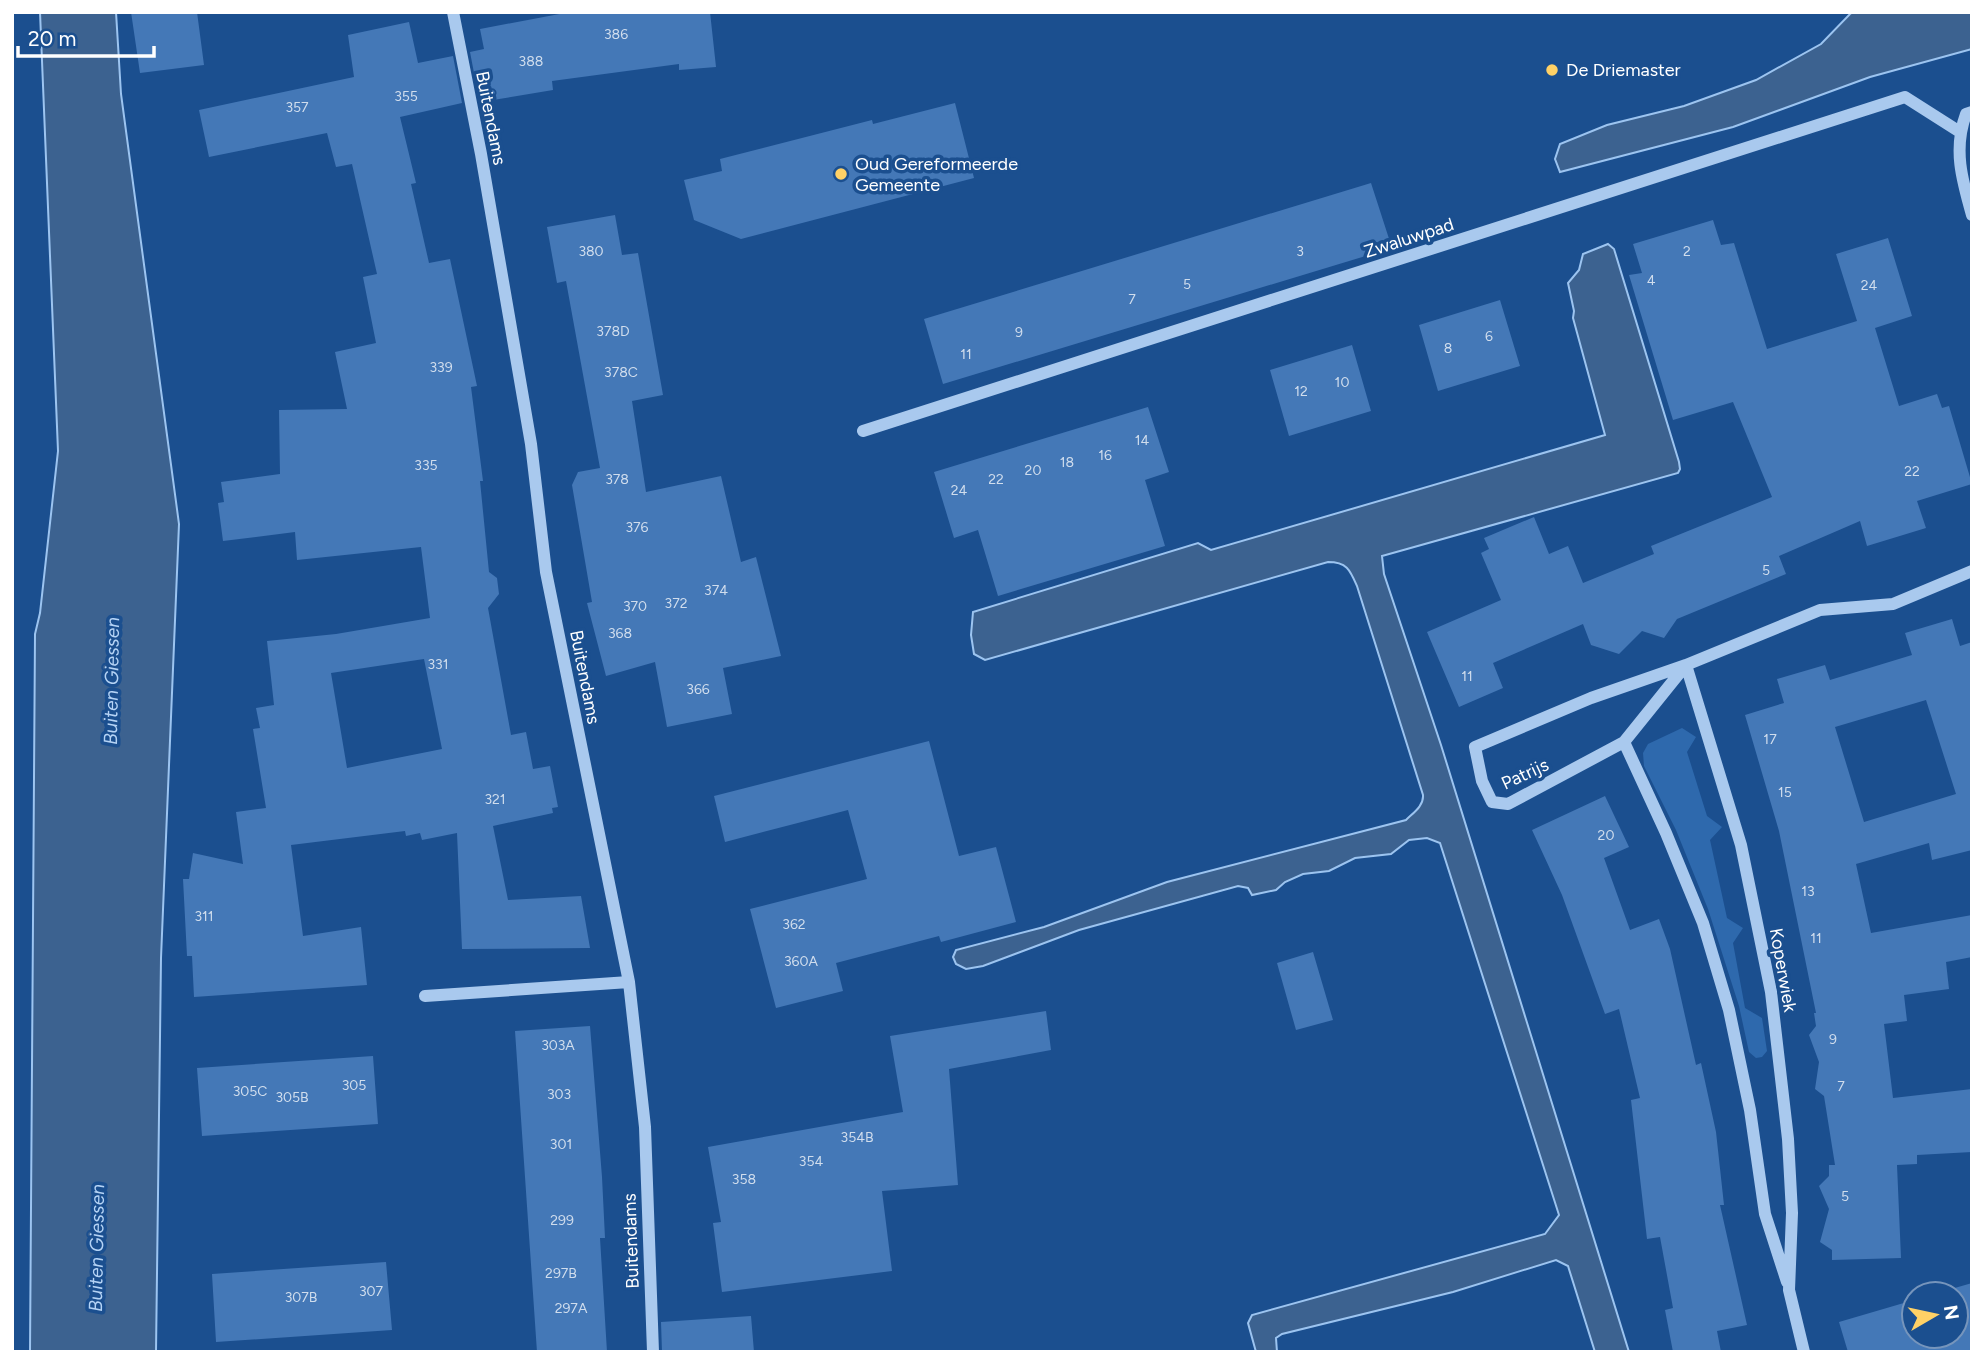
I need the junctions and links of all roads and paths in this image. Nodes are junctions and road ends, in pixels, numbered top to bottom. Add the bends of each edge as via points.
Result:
1 (453, 12) edge
2 (1972, 112) edge
3 (1959, 132) junction
4 (1972, 215) edge
5 (863, 431) dead end
6 (1972, 571) edge
7 (1686, 665) junction
8 (1624, 743) junction
9 (629, 982) junction
10 (425, 996) dead end
11 (1789, 1290) junction
12 (653, 1352) edge
13 (1804, 1352) edge

1 - 9 street, Buitendams via 531,444 546,572
2 - 3 street via 1966,114
3 - 4 street via 1960,171
3 - 5 street, Zwaluwpad via 1905,97
6 - 7 street, Patrijs via 1893,604 1820,610
7 - 8 street, Patrijs
7 - 8 street, Patrijs via 1591,698 1475,747 1492,802 1508,804
7 - 11 street, Koperwiek via 1741,845 1771,992 1793,1213
8 - 11 street, Koperwiek via 1707,935 1750,1110 1765,1214
9 - 10 street
9 - 12 street, Buitendams via 645,1127
11 - 13 street, Koperwiek

